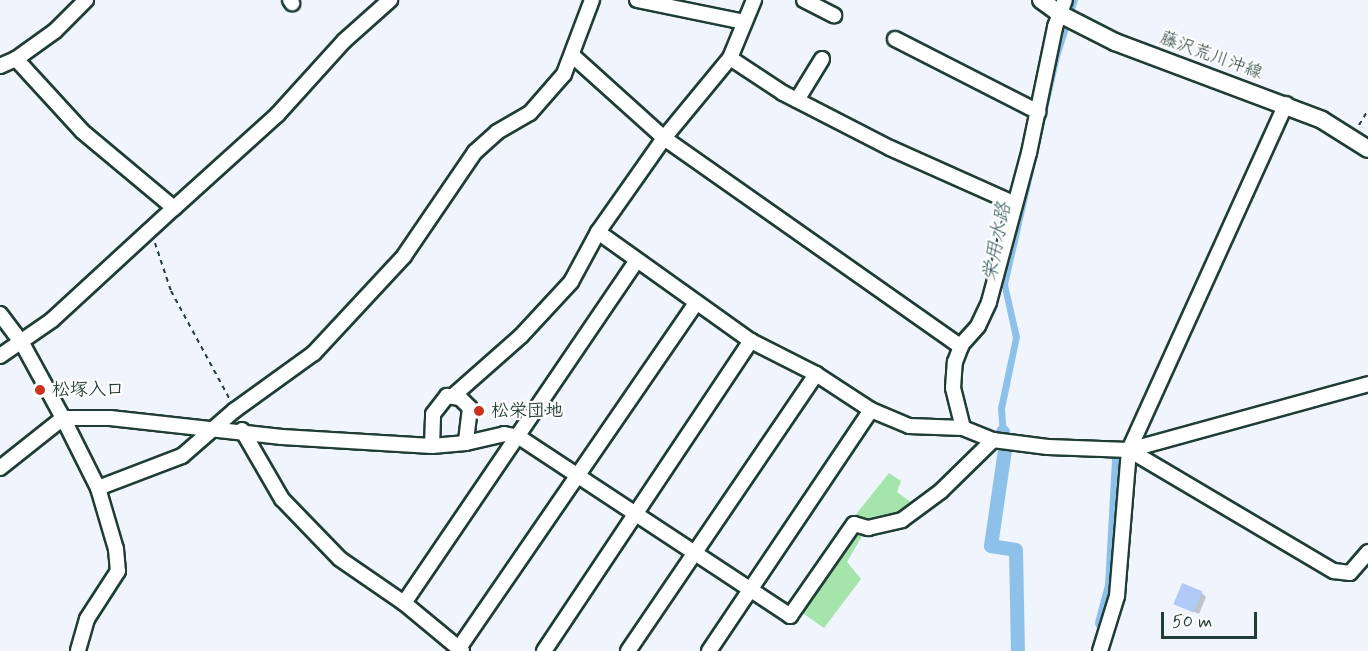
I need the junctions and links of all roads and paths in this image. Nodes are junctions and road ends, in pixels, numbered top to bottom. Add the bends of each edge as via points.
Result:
1 (86, 0) edge
2 (390, 0) edge
3 (592, 0) edge
4 (637, 0) edge
5 (754, 0) edge
6 (804, 0) edge
7 (1041, 0) edge
8 (1063, 7) edge
9 (834, 16) dead end
10 (744, 22) junction
11 (896, 39) dead end
12 (573, 56) junction
13 (730, 58) junction
14 (16, 59) junction
15 (822, 59) dead end
16 (0, 66) edge
17 (797, 100) junction
18 (1286, 104) junction
19 (1368, 110) edge
20 (1038, 112) junction
21 (664, 138) junction
22 (1352, 138) junction
23 (1368, 149) edge
24 (1015, 204) junction
25 (174, 208) junction
26 (150, 229) junction
27 (598, 232) junction
28 (636, 261) junction
29 (695, 304) junction
30 (0, 314) edge
31 (751, 341) junction
32 (22, 343) junction
33 (961, 347) junction
34 (0, 356) edge
35 (816, 374) junction
36 (1368, 384) edge
37 (453, 396) junction
38 (235, 410) junction
39 (871, 410) junction
40 (63, 418) junction
41 (214, 427) junction
42 (963, 428) junction
43 (242, 430) junction
44 (519, 436) junction
45 (993, 440) junction
46 (466, 444) junction
47 (432, 446) junction
48 (1130, 450) junction
49 (0, 468) edge
50 (576, 474) junction
51 (98, 488) junction
52 (634, 513) junction
53 (1368, 552) edge
54 (691, 553) junction
55 (748, 591) junction
56 (404, 603) junction
57 (461, 650) edge
58 (78, 651) edge
59 (544, 651) edge
60 (628, 651) edge
61 (709, 651) edge
62 (1100, 651) edge

1 - 14 street
2 - 25 street via 344,41 277,115
3 - 12 street
4 - 10 street
5 - 10 street
6 - 9 street
7 - 8 main road, 藤沢荒川沖線
8 - 18 main road, 藤沢荒川沖線 via 1115,42
8 - 20 street
10 - 13 street
11 - 20 street
12 - 21 street
12 - 38 street via 564,74 530,113 497,132 475,152 404,256 314,353
13 - 17 street
13 - 21 street
14 - 16 street
14 - 25 street via 82,131
15 - 17 street
17 - 24 street via 890,148
18 - 22 main road, 藤沢荒川沖線
18 - 48 street
19 - 22 path
20 - 24 street
21 - 27 street
21 - 33 street
22 - 23 main road, 藤沢荒川沖線
24 - 33 street via 989,302 978,326
25 - 26 street
26 - 32 street
26 - 38 path via 171,291
27 - 28 street
27 - 37 street via 571,282 521,336
28 - 29 street
28 - 44 street
29 - 31 street
29 - 50 street
30 - 32 street
31 - 35 street
31 - 52 street
32 - 34 street
32 - 40 street
33 - 42 street via 953,387
35 - 39 street
35 - 54 street
36 - 48 street
37 - 46 street via 470,408
37 - 47 street via 447,396 437,406
38 - 41 street
39 - 42 street via 909,426
39 - 55 street
40 - 41 street
40 - 49 street
40 - 51 street
41 - 43 street
41 - 51 street via 182,456
42 - 45 street
43 - 47 street via 282,437
43 - 56 street via 282,500 340,560
44 - 46 street via 504,434
44 - 50 street
44 - 56 street
45 - 48 street
45 - 55 street via 941,491 902,520 868,528 854,524 790,616
46 - 47 street
48 - 53 street via 1334,571 1350,573
48 - 62 street via 1125,464 1117,596
50 - 52 street
50 - 57 street
51 - 58 street via 116,549 117,571 87,619
52 - 54 street
52 - 59 street
54 - 55 street
54 - 60 street
55 - 61 street
56 - 57 street

